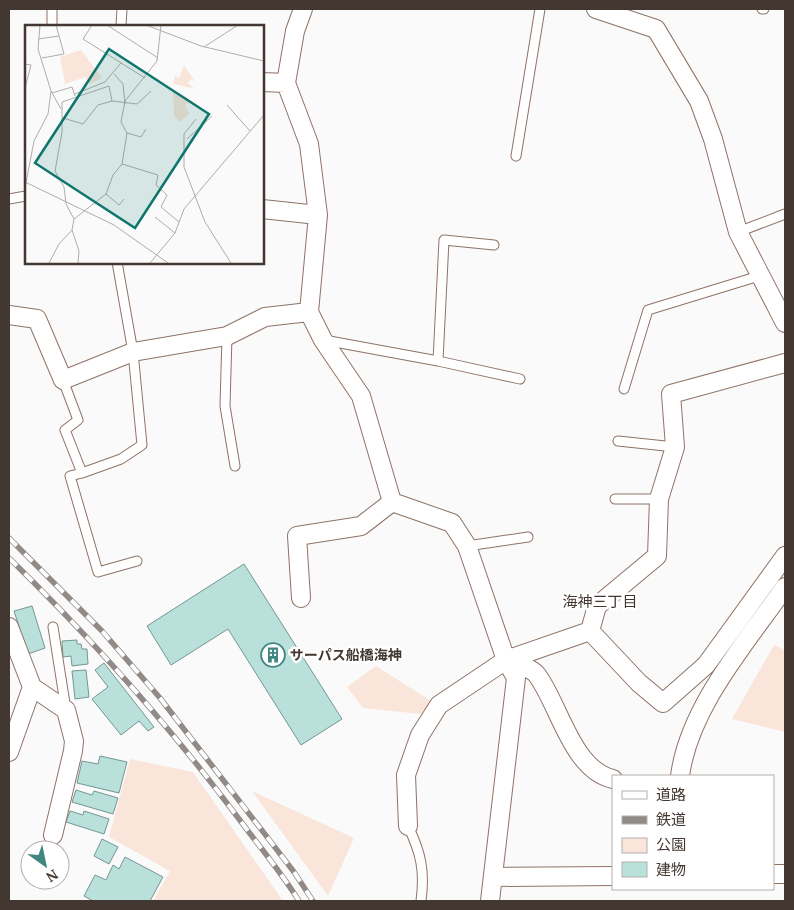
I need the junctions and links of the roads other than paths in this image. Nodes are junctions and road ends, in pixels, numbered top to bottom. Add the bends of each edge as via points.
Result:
1 (52, 9) edge
2 (122, 9) edge
3 (303, 9) edge
4 (540, 9) edge
5 (596, 9) edge
6 (52, 25) edge
7 (121, 25) edge
8 (264, 82) edge
9 (286, 83) junction
10 (516, 156) dead end
11 (25, 196) edge
12 (9, 199) edge
13 (264, 209) edge
14 (785, 214) edge
15 (318, 215) junction
16 (738, 232) junction
17 (494, 245) dead end
18 (117, 264) edge
19 (760, 276) junction
20 (309, 312) junction
21 (9, 315) edge
22 (785, 323) edge
23 (227, 336) junction
24 (323, 340) junction
25 (133, 352) junction
26 (438, 360) junction
27 (785, 363) edge
28 (520, 379) dead end
29 (63, 380) junction
30 (624, 389) dead end
31 (618, 441) dead end
32 (675, 447) junction
33 (235, 466) dead end
34 (82, 473) junction
35 (659, 499) junction
36 (615, 500) dead end
37 (392, 502) junction
38 (528, 537) dead end
39 (467, 546) junction
40 (785, 556) edge
41 (137, 561) dead end
42 (785, 587) edge
43 (301, 598) dead end
44 (9, 627) edge
45 (54, 627) dead end
46 (590, 631) junction
47 (506, 660) junction
48 (32, 687) junction
49 (66, 710) junction
50 (9, 752) edge
51 (680, 775) edge
52 (612, 778) edge
53 (408, 826) joint
54 (53, 835) dead end
55 (612, 876) edge
56 (493, 877) junction
57 (421, 901) edge
58 (490, 901) edge

1 - 6 lane
2 - 7 lane
3 - 9 street via 295,31
4 - 10 lane
5 - 16 street via 656,29 698,101 713,139
8 - 9 street
9 - 15 street via 309,144
11 - 12 lane
13 - 15 street
14 - 16 lane
15 - 20 street
16 - 19 street
17 - 26 lane via 444,240
18 - 25 lane
19 - 22 street
19 - 30 lane via 648,310
20 - 23 street via 265,317
20 - 24 street
21 - 29 street via 37,319
23 - 25 street
23 - 33 lane via 225,406
24 - 26 lane
24 - 37 street via 361,396
25 - 29 street
25 - 34 lane via 142,445 121,458
26 - 28 lane
27 - 32 street via 670,394
29 - 34 lane via 78,420 65,430
31 - 32 lane
32 - 35 street
34 - 41 lane via 70,476 98,572
35 - 36 lane
35 - 46 street via 656,556 597,606
37 - 39 street via 452,523
37 - 43 street via 361,526 297,536
38 - 39 lane
39 - 47 street
40 - 46 street via 706,665 663,703 639,683
42 - 51 street via 700,710 683,754
44 - 48 street
45 - 49 lane
46 - 47 street
47 - 52 street via 536,674 569,736 589,765
47 - 53 street via 439,705 420,735 406,775
47 - 56 street via 516,678
48 - 49 street
48 - 50 street
49 - 54 street via 74,751
53 - 57 lane via 420,850 424,882
55 - 56 street
56 - 58 street

